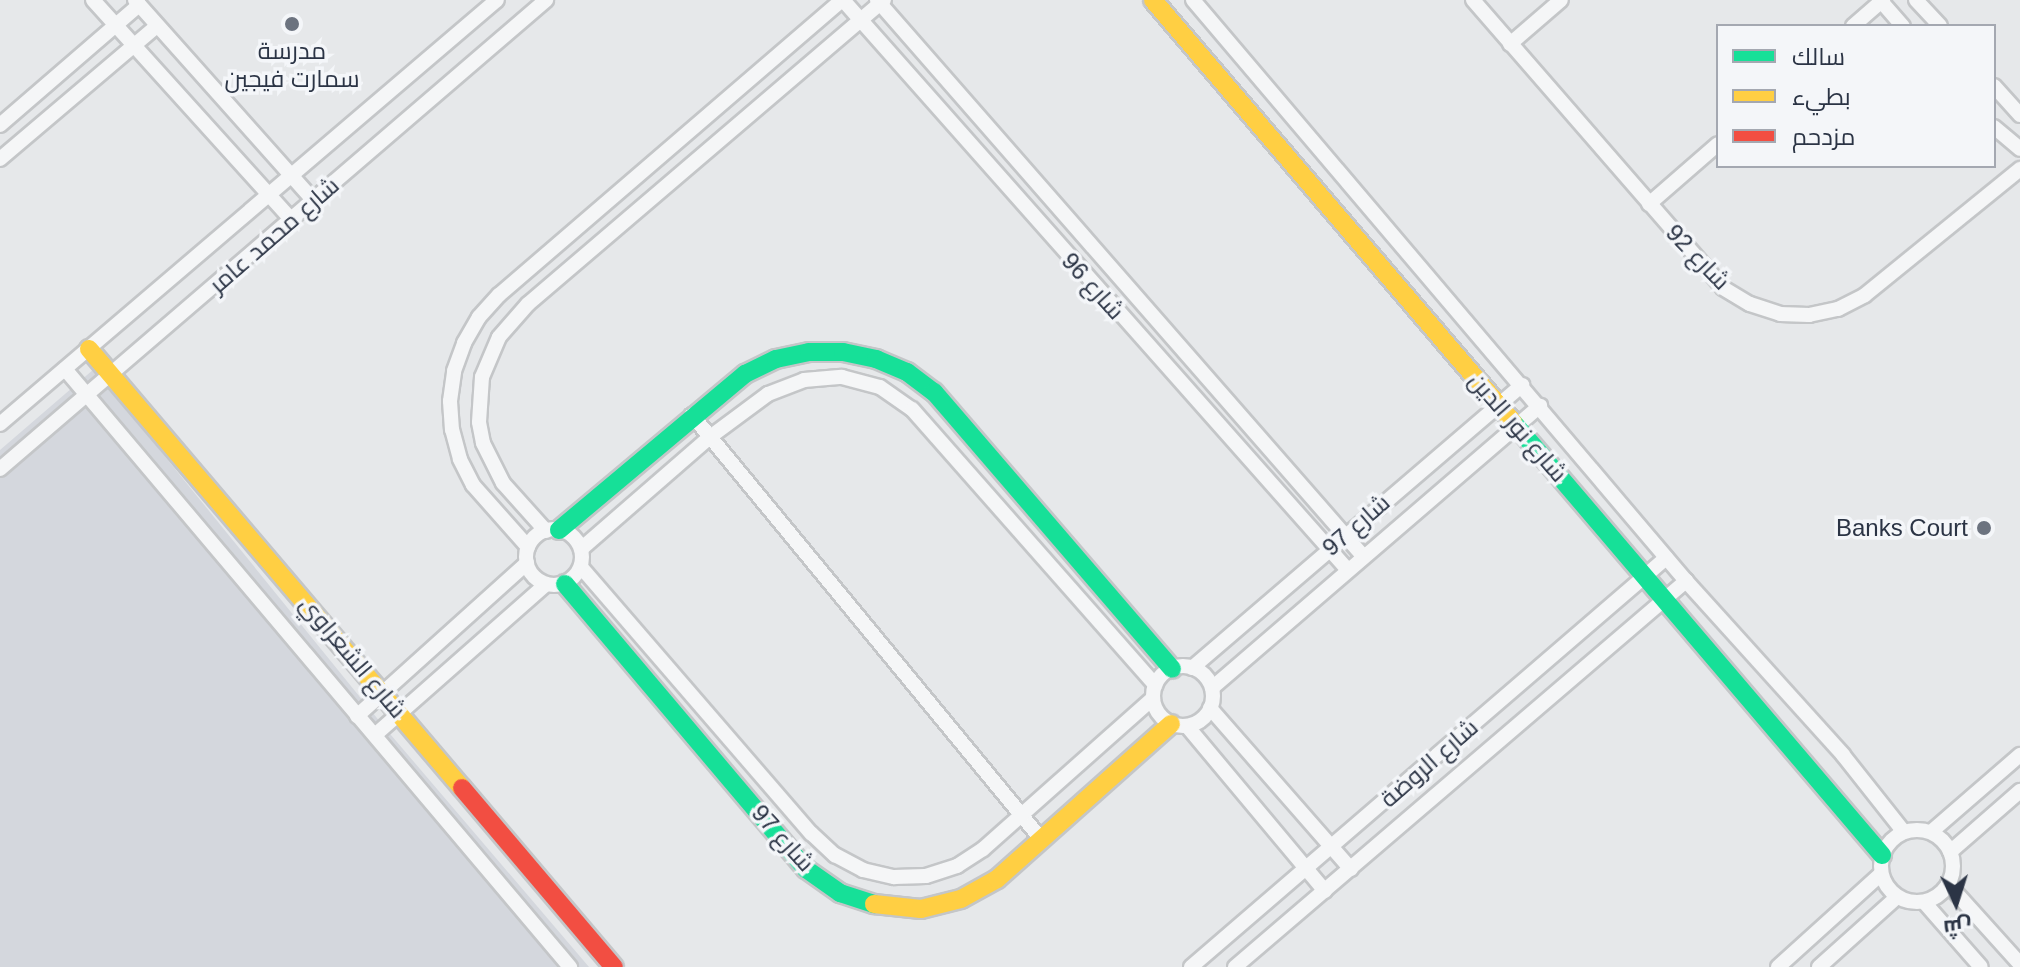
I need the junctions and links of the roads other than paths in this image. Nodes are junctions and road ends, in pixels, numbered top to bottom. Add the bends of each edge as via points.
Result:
1 (93, 0) edge
2 (497, 0) edge
3 (546, 0) edge
4 (843, 0) edge
5 (1153, 0) edge
6 (1193, 0) edge
7 (1473, 0) edge
8 (1561, 0) edge
9 (1916, 0) edge
10 (881, 1) edge
11 (1881, 1) edge
12 (137, 3) edge
13 (860, 20) junction
14 (1855, 24) edge
15 (1901, 24) edge
16 (1938, 24) edge
17 (115, 26) junction
18 (157, 26) junction
19 (1510, 44) junction
20 (133, 46) junction
21 (1996, 88) edge
22 (2020, 115) edge
23 (0, 125) edge
24 (1996, 129) edge
25 (1716, 146) edge
26 (2020, 149) edge
27 (0, 159) edge
28 (2020, 169) edge
29 (290, 176) junction
30 (269, 194) junction
31 (314, 201) junction
32 (1649, 204) junction
33 (292, 220) junction
34 (89, 349) junction
35 (65, 369) junction
36 (111, 374) junction
37 (1522, 385) junction
38 (87, 394) junction
39 (1498, 405) junction
40 (1540, 406) junction
41 (692, 415) junction
42 (0, 424) edge
43 (1517, 426) junction
44 (710, 437) junction
45 (0, 469) edge
46 (553, 530) junction
47 (1344, 534) junction
48 (528, 547) junction
49 (1329, 548) junction
50 (581, 549) junction
51 (1363, 556) junction
52 (1666, 558) junction
53 (527, 563) junction
54 (581, 567) junction
55 (1347, 569) junction
56 (1645, 576) junction
57 (1686, 581) junction
58 (555, 584) junction
59 (1665, 599) junction
60 (1192, 668) junction
61 (1172, 669) junction
62 (1212, 688) junction
63 (383, 692) junction
64 (1154, 692) junction
65 (1210, 708) junction
66 (400, 713) junction
67 (357, 716) junction
68 (1179, 725) junction
69 (375, 735) junction
70 (2020, 755) edge
71 (2020, 791) edge
72 (1022, 817) junction
73 (1904, 832) junction
74 (1931, 832) junction
75 (1042, 840) junction
76 (1332, 848) junction
77 (1950, 852) junction
78 (1881, 864) junction
79 (1307, 869) junction
80 (1351, 869) junction
81 (1948, 884) junction
82 (1325, 891) junction
83 (1897, 897) junction
84 (1924, 902) junction
85 (2020, 964) edge
86 (570, 967) edge
87 (614, 967) edge
88 (1191, 967) edge
89 (1235, 967) edge
90 (1778, 967) edge
91 (1819, 967) edge
92 (1981, 967) edge

1 - 17 street
2 - 29 street, شارع محمد عامر
3 - 31 street, شارع محمد عامر
4 - 13 street, شارع 96
4 - 48 street via 499,295 464,343 450,401 460,459 473,485
5 - 39 street, شارع نور الدين
6 - 37 street, شارع نور الدين
7 - 19 street, شارع 92
8 - 19 street
9 - 16 street
10 - 13 street
10 - 47 street, شارع 96
11 - 14 street
11 - 15 street
12 - 17 street
12 - 18 street
13 - 46 street via 528,304 499,337 488,356 478,399 483,443 503,483
13 - 49 street, شارع 96
17 - 20 street
17 - 23 street
18 - 20 street
18 - 29 street
19 - 32 street, شارع 92
20 - 27 street
20 - 30 street
21 - 22 street
24 - 26 street
25 - 32 street
28 - 32 street, شارع 92 via 1865,295 1838,309 1809,315 1765,309 1723,288
29 - 30 street, شارع محمد عامر
29 - 31 street
30 - 33 street
30 - 34 street, شارع محمد عامر
31 - 33 street, شارع محمد عامر
33 - 36 street, شارع محمد عامر
34 - 35 street, شارع محمد عامر
34 - 36 street, شارع الشعراوي
35 - 38 street, شارع الشعراوي
35 - 42 street, شارع محمد عامر
36 - 38 street, شارع محمد عامر
36 - 63 street, شارع الشعراوي
37 - 39 street, شارع 97
37 - 40 street, شارع نور الدين
38 - 45 street, شارع محمد عامر
38 - 67 street, شارع الشعراوي
39 - 43 street, شارع نور الدين
39 - 47 street, شارع 97
40 - 43 street, شارع 97
40 - 52 street, شارع نور الدين
41 - 44 street
41 - 46 street
41 - 61 street via 745,374 776,359 809,352 843,352 907,372 934,392
43 - 51 street, شارع 97
43 - 56 street, شارع نور الدين
44 - 50 street
44 - 64 street via 768,394 804,380 842,377 880,387 912,409
44 - 72 street
46 - 48 street via 535,537
46 - 50 street via 573,536
47 - 49 street, شارع 97
47 - 51 street, شارع 96
48 - 53 street
49 - 55 street, شارع 96
49 - 60 street, شارع 97
50 - 54 street
51 - 55 street, شارع 97
52 - 56 street, شارع الروضة
52 - 57 street, شارع نور الدين
53 - 58 street via 537,580
53 - 63 street
54 - 58 street
54 - 72 street, شارع 97 via 835,855 883,875 926,876 957,866
55 - 62 street, شارع 97
56 - 59 street, شارع نور الدين
56 - 76 street, شارع الروضة
57 - 59 street, شارع الروضة
57 - 73 street, شارع نور الدين via 1843,755
58 - 66 street
58 - 75 street, شارع 97 via 806,869 840,893 879,906 921,909 961,899 997,879
59 - 78 street, شارع نور الدين
59 - 80 street, شارع الروضة
60 - 61 street
60 - 62 street
61 - 64 street
62 - 65 street
63 - 66 street, شارع الشعراوي
63 - 67 street
64 - 68 street via 1159,713
64 - 72 street, شارع 97
65 - 68 street via 1201,720
65 - 76 street
66 - 69 street
66 - 87 street, شارع الشعراوي
67 - 69 street, شارع الشعراوي
68 - 75 street, شارع 97
68 - 79 street
69 - 86 street, شارع الشعراوي
70 - 74 street
71 - 77 street
72 - 75 street
73 - 74 street
73 - 78 street via 1890,841
74 - 77 street
76 - 79 street, شارع الروضة
76 - 80 street
77 - 81 street
78 - 83 street
78 - 90 street
79 - 82 street
79 - 88 street, شارع الروضة
80 - 82 street, شارع الروضة
81 - 84 street
81 - 85 street
82 - 89 street, شارع الروضة
83 - 84 street
83 - 91 street
84 - 92 street

